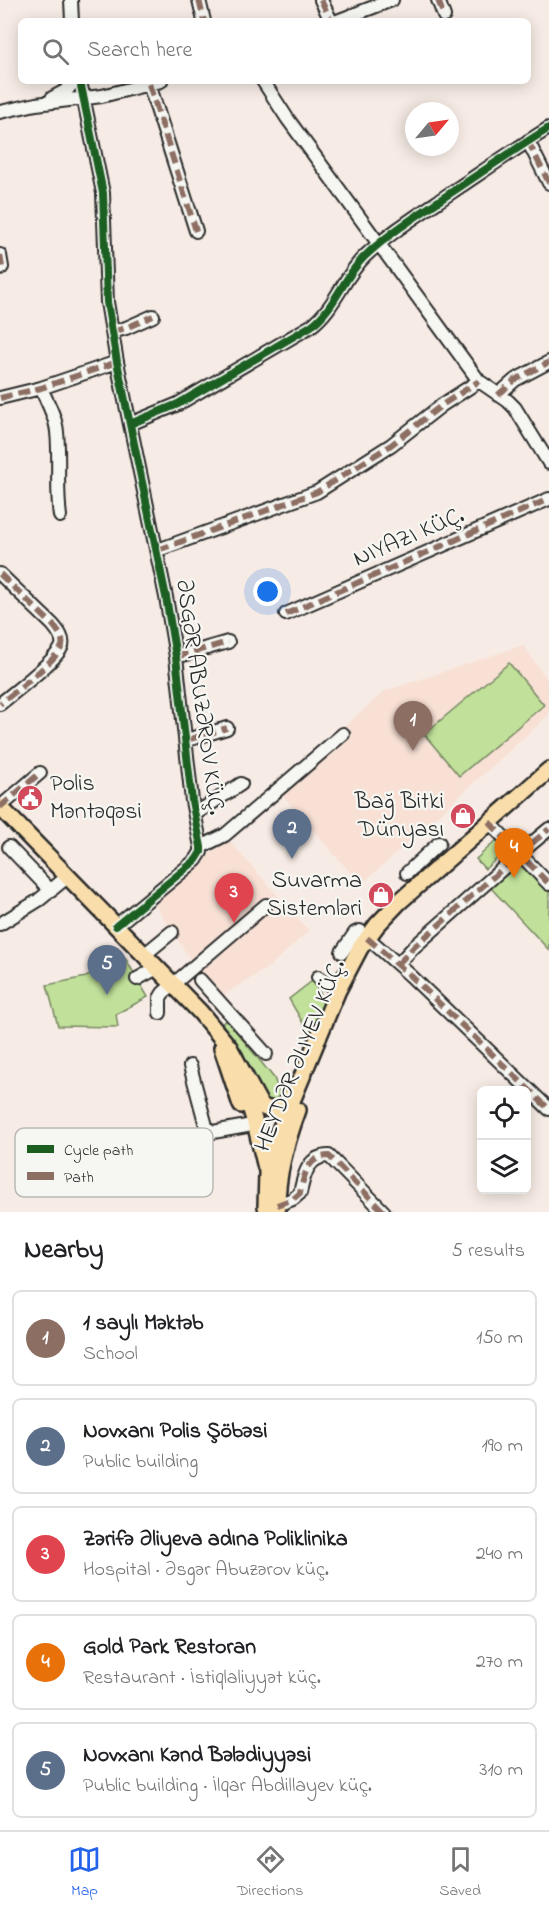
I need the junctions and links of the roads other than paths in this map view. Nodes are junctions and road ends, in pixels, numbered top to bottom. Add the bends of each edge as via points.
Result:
1 (71, 0) edge
2 (199, 0) edge
3 (321, 0) edge
4 (392, 0) edge
5 (438, 0) edge
6 (444, 16) dead end
7 (72, 18) edge
8 (203, 18) edge
9 (330, 18) edge
10 (345, 18) edge
11 (72, 84) edge
12 (81, 84) edge
13 (151, 84) edge
14 (155, 84) edge
15 (265, 84) edge
16 (84, 99) junction
17 (42, 103) junction
18 (0, 111) edge
19 (549, 128) edge
20 (528, 141) junction
21 (549, 183) edge
22 (196, 231) dead end
23 (380, 244) junction
24 (0, 255) edge
25 (0, 269) edge
26 (153, 316) dead end
27 (112, 332) junction
28 (117, 362) junction
29 (549, 363) edge
30 (479, 381) junction
31 (41, 388) junction
32 (498, 395) junction
33 (0, 398) edge
34 (130, 424) junction
35 (549, 463) edge
36 (549, 499) edge
37 (60, 516) dead end
38 (158, 550) junction
39 (0, 574) edge
40 (286, 614) dead end
41 (228, 642) dead end
42 (176, 657) junction
43 (0, 704) edge
44 (227, 728) dead end
45 (343, 734) dead end
46 (187, 740) junction
47 (549, 770) edge
48 (40, 773) dead end
49 (549, 781) edge
50 (241, 784) dead end
51 (0, 807) edge
52 (195, 814) junction
53 (492, 825) junction
54 (549, 829) edge
55 (439, 843) dead end
56 (9, 847) dead end
57 (201, 847) junction
58 (519, 854) junction
59 (423, 858) junction
60 (435, 870) junction
61 (407, 873) dead end
62 (67, 877) junction
63 (549, 884) edge
64 (51, 891) junction
65 (266, 905) dead end
66 (0, 924) edge
67 (116, 926) junction
68 (172, 932) dead end
69 (370, 940) junction
70 (342, 952) dead end
71 (144, 955) junction
72 (398, 964) junction
73 (157, 968) junction
74 (318, 977) dead end
75 (137, 980) dead end
76 (200, 980) dead end
77 (173, 984) junction
78 (339, 990) junction
79 (226, 1010) junction
80 (160, 1013) dead end
81 (210, 1024) junction
82 (266, 1054) dead end
83 (190, 1066) dead end
84 (297, 1086) junction
85 (549, 1109) edge
86 (298, 1112) junction
87 (283, 1123) junction
88 (251, 1124) junction
89 (208, 1128) edge
90 (213, 1132) edge
91 (267, 1173) junction
92 (272, 1209) edge
93 (384, 1212) edge

1 - 7 street
2 - 8 street
3 - 9 street
4 - 10 street
5 - 6 street
11 - 17 street
12 - 16 street, ƏSGƏR ABUZƏROV KÜÇ.
13 - 16 street
14 - 22 street
15 - 23 street
16 - 17 street
16 - 27 street, ƏSGƏR ABUZƏROV KÜÇ. via 103,193
17 - 18 street
19 - 20 street
20 - 21 street
20 - 23 street
23 - 30 street
23 - 34 street via 357,265 328,310 311,326 178,404
24 - 25 street
26 - 27 street
27 - 28 street, ƏSGƏR ABUZƏROV KÜÇ.
28 - 31 street
28 - 34 street, ƏSGƏR ABUZƏROV KÜÇ.
29 - 32 street via 515,380
30 - 32 street
30 - 38 street via 391,445 317,492
31 - 33 street
31 - 37 street via 57,432
32 - 35 street via 515,408
34 - 38 street, ƏSGƏR ABUZƏROV KÜÇ.
36 - 40 street, NIYAZI KÜÇ.
38 - 42 street, ƏSGƏR ABUZƏROV KÜÇ.
39 - 43 street via 53,625 62,646 58,654
41 - 42 street
42 - 46 street, ƏSGƏR ABUZƏROV KÜÇ.
44 - 46 street
45 - 57 street via 225,834
46 - 52 street, ƏSGƏR ABUZƏROV KÜÇ.
47 - 53 main road, HEYDƏR ƏLIYEV KÜÇ.
48 - 51 street
49 - 53 main road, HEYDƏR ƏLIYEV KÜÇ.
50 - 52 street
51 - 62 main road
52 - 57 street, ƏSGƏR ABUZƏROV KÜÇ.
53 - 58 street
53 - 60 main road, HEYDƏR ƏLIYEV KÜÇ.
53 - 69 main road, HEYDƏR ƏLIYEV KÜÇ.
54 - 58 street
55 - 59 street
56 - 64 street
57 - 67 street, ƏSGƏR ABUZƏROV KÜÇ. via 196,860
58 - 63 street
58 - 72 street
59 - 60 street
59 - 61 street
60 - 69 main road, HEYDƏR ƏLIYEV KÜÇ. via 387,914
62 - 64 street
62 - 67 main road
64 - 66 street
65 - 77 street
67 - 71 main road
68 - 71 street
69 - 70 street via 360,931
69 - 72 street
69 - 78 main road, HEYDƏR ƏLIYEV KÜÇ. via 354,957
69 - 86 main road, HEYDƏR ƏLIYEV KÜÇ.
71 - 73 main road
72 - 85 street
73 - 75 street
73 - 77 main road
74 - 78 street
76 - 79 street
77 - 80 street via 160,998
77 - 81 main road
78 - 84 main road, HEYDƏR ƏLIYEV KÜÇ.
79 - 81 street
79 - 82 street
81 - 84 main road via 229,1047 265,1108 275,1110 284,1105
81 - 88 main road
81 - 88 main road via 236,1066
83 - 89 street
84 - 87 main road
86 - 87 main road
86 - 92 main road, HEYDƏR ƏLIYEV KÜÇ. via 283,1155
87 - 88 main road via 272,1129
87 - 91 main road
88 - 90 street
88 - 91 main road
88 - 92 main road
91 - 92 main road
92 - 93 street via 298,1197 309,1166 315,1159 329,1156

